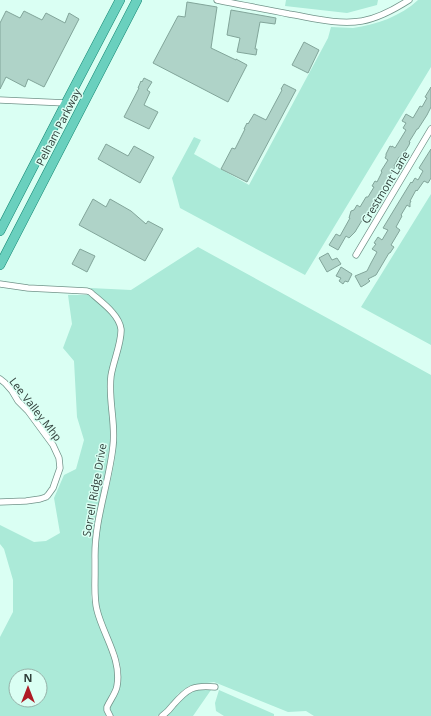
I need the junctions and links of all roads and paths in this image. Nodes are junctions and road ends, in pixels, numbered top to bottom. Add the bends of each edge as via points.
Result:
1 (120, 0) edge
2 (137, 0) edge
3 (217, 0) edge
4 (409, 0) edge
5 (0, 100) edge
6 (66, 102) junction
7 (82, 106) junction
8 (431, 129) edge
9 (0, 231) edge
10 (356, 255) dead end
11 (0, 265) edge
12 (0, 284) edge
13 (0, 379) edge
14 (0, 502) edge
15 (215, 687) dead end
16 (110, 716) edge
17 (162, 716) edge

1 - 6 main road, Pelham Parkway
2 - 7 main road, Pelham Parkway
3 - 4 street via 317,19 349,22 364,21
5 - 6 street
6 - 7 main road
6 - 9 main road, Pelham Parkway
7 - 11 main road, Pelham Parkway
8 - 10 street, Crestmont Lane
12 - 16 street, Sorrell Ridge Drive via 90,292 113,312 121,329 110,386 114,443 95,548 97,610 115,656 118,674 117,687 107,707
13 - 14 street, Lee Valley Mhp via 53,445 60,468 53,488 46,497
15 - 17 street via 202,686 190,689

